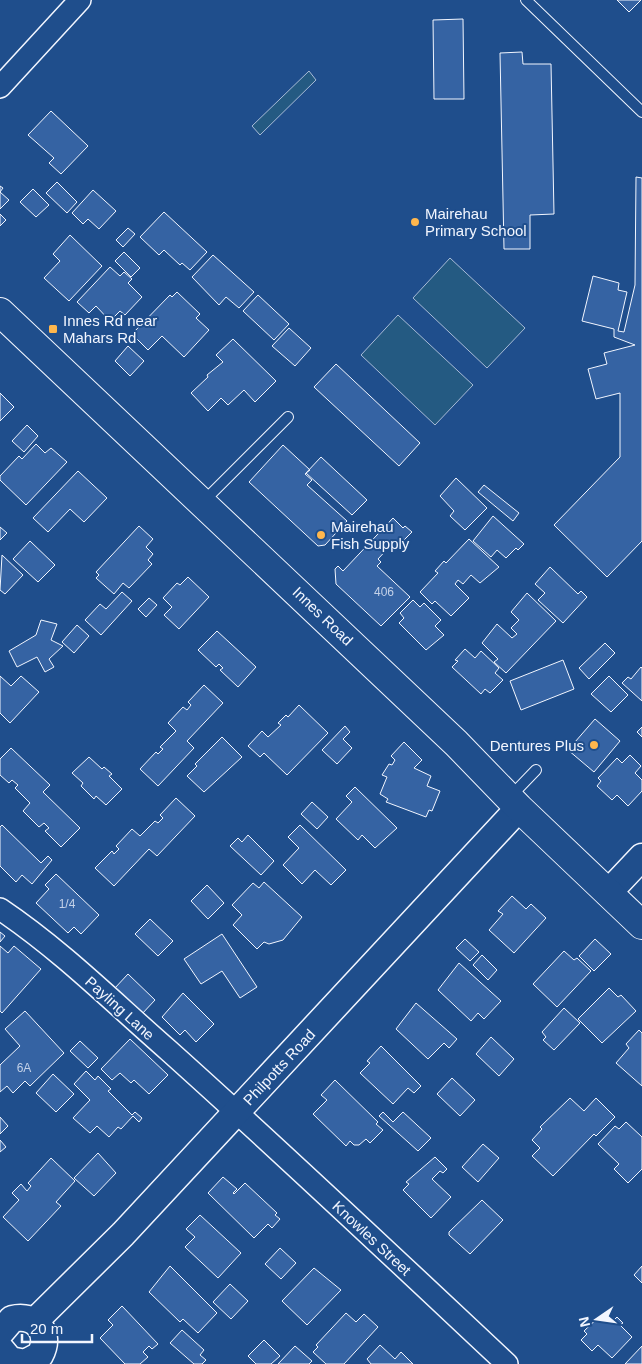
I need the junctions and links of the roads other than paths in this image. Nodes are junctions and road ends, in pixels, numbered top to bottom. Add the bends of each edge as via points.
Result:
1 (80, 0) edge
2 (526, 0) edge
3 (0, 87) edge
4 (642, 112) edge
5 (0, 312) edge
6 (288, 417) dead end
7 (203, 502) junction
8 (536, 770) dead end
9 (514, 803) junction
10 (642, 856) edge
11 (608, 893) junction
12 (0, 909) edge
13 (642, 925) edge
14 (237, 1112) junction
15 (7, 1335) edge
16 (43, 1360) edge
17 (507, 1364) edge

1 - 3 street
2 - 4 lane
5 - 7 main road, Innes Road
6 - 7 lane
7 - 9 main road, Innes Road via 456,742
8 - 9 lane
9 - 11 main road, Innes Road
9 - 14 street, Philpotts Road
10 - 11 street
11 - 13 main road, Innes Road
12 - 14 street, Payling Lane via 88,978
14 - 15 street, Philpotts Road via 123,1234
14 - 17 street, Knowles Street
15 - 16 street via 17,1363
15 - 16 street via 44,1332

